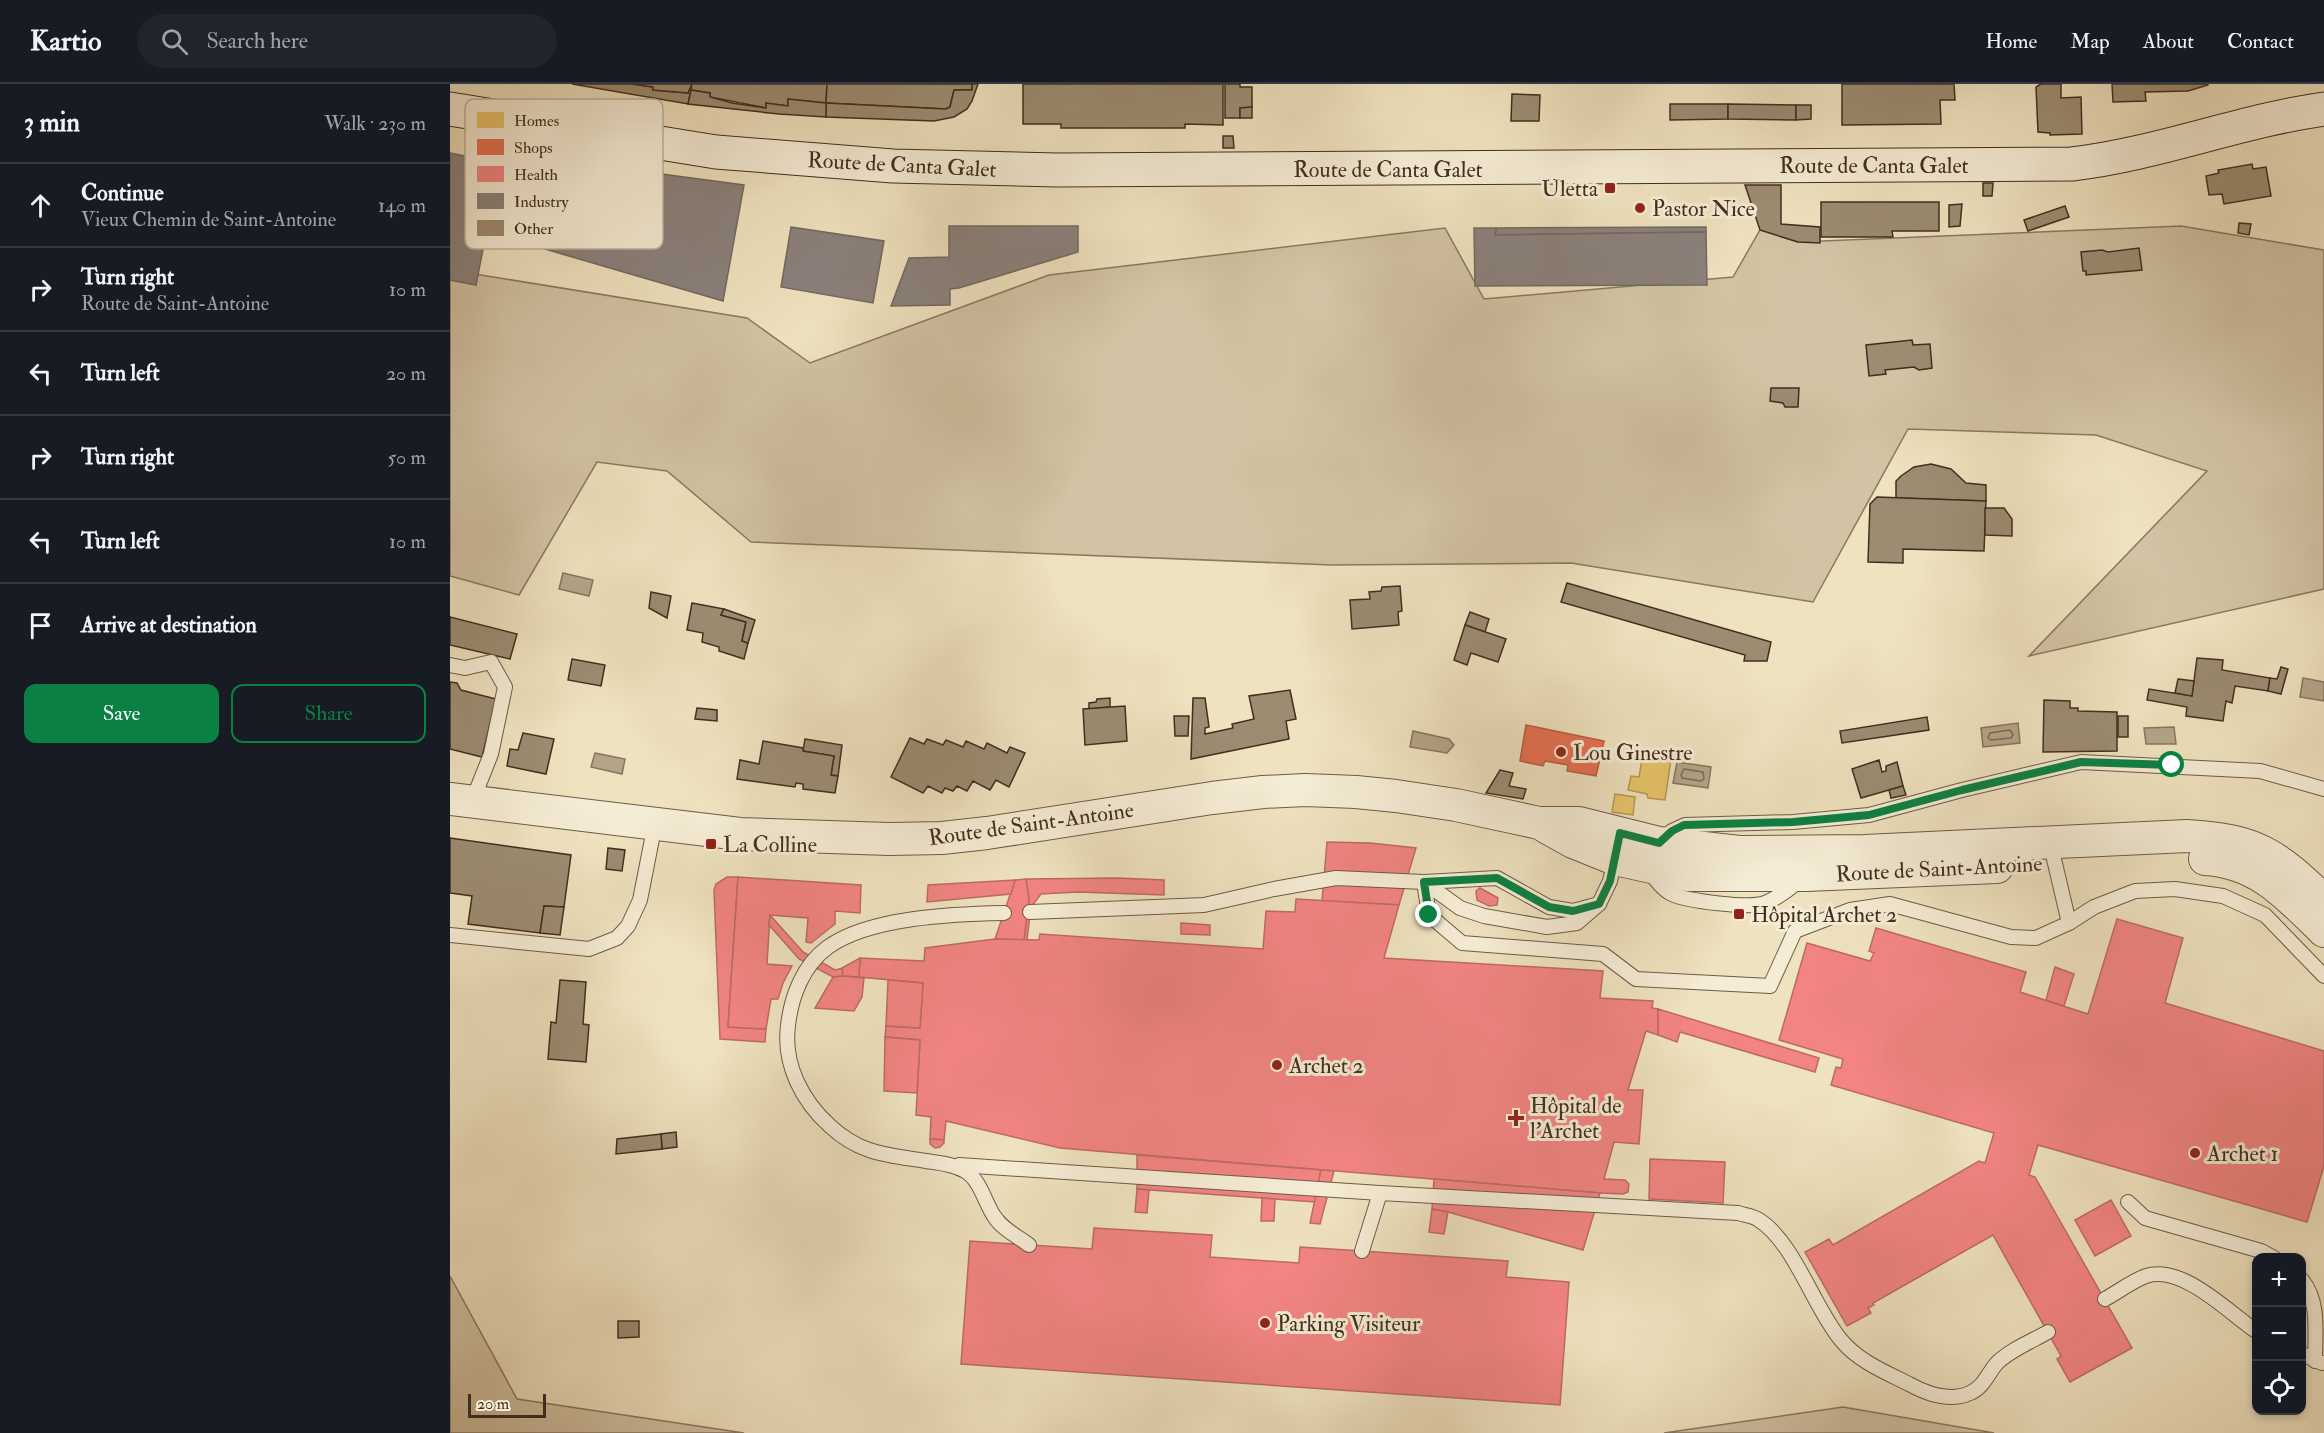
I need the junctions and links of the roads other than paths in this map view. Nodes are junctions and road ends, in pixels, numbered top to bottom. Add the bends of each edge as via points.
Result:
1 (450, 109) edge
2 (2324, 109) edge
3 (465, 111) edge
4 (663, 143) edge
5 (450, 664) edge
6 (2324, 789) edge
7 (461, 800) edge
8 (655, 824) junction
9 (1618, 846) junction
10 (2052, 852) junction
11 (1652, 855) junction
12 (1424, 882) junction
13 (2324, 902) edge
14 (1599, 904) junction
15 (1029, 912) dead end
16 (1004, 913) dead end
17 (2069, 923) junction
18 (2324, 931) edge
19 (450, 935) edge
20 (2324, 976) edge
21 (948, 1164) junction
22 (1380, 1193) junction
23 (2128, 1203) dead end
24 (1029, 1245) dead end
25 (1362, 1251) dead end
26 (2265, 1253) edge
27 (2306, 1285) edge
28 (2105, 1299) dead end
29 (2252, 1328) edge
30 (2048, 1332) dead end
31 (2306, 1356) edge
32 (2320, 1362) edge

1 - 3 main road, Route de Canta Galet
2 - 4 main road, Route de Canta Galet via 2289,114 2112,159 2072,164 1057,170 856,164
5 - 7 lane via 465,668 491,662 505,687 491,754
6 - 11 lane via 2260,771 2081,762 1869,815 1684,825 1672,831
7 - 8 street, Route de Saint-Antoine
8 - 9 street, Route de Saint-Antoine via 740,834 942,838 1212,798 1305,790 1356,792 1456,805 1539,823 1573,842
8 - 19 lane via 640,900 617,939 589,949
9 - 11 street, Route de Saint-Antoine
9 - 14 lane via 1610,881
10 - 11 street, Route de Saint-Antoine via 1712,850
10 - 11 street, Route de Saint-Antoine via 1970,868 1806,875 1688,875
10 - 13 street, Route de Saint-Antoine via 2187,836 2229,840 2282,862
10 - 17 lane
10 - 18 street, Route de Saint-Antoine via 2216,860 2238,865 2276,885
12 - 14 lane via 1497,878 1549,907 1573,911
12 - 14 lane via 1460,909 1547,927 1577,923
12 - 15 lane via 1336,878 1204,905
12 - 17 lane via 1429,915 1462,943 1602,954 1636,979 1770,986 1795,931 1850,910 1890,904 2011,937 2036,938
16 - 21 lane via 922,918 866,929 848,937 827,948 807,969 789,1011 789,1059 797,1085 829,1125 853,1145 880,1154
17 - 20 lane via 2094,907 2135,891 2175,889 2223,896 2265,915
21 - 22 lane
21 - 24 lane via 969,1173 1004,1228
22 - 25 lane
22 - 30 lane via 1738,1213 1758,1219 1778,1237 1840,1339 1856,1356 1940,1396 1957,1397 1971,1392 1982,1385 2005,1356
23 - 26 lane via 2145,1218
27 - 32 lane via 2315,1312
28 - 29 lane via 2146,1276 2168,1273 2190,1283
31 - 32 lane

